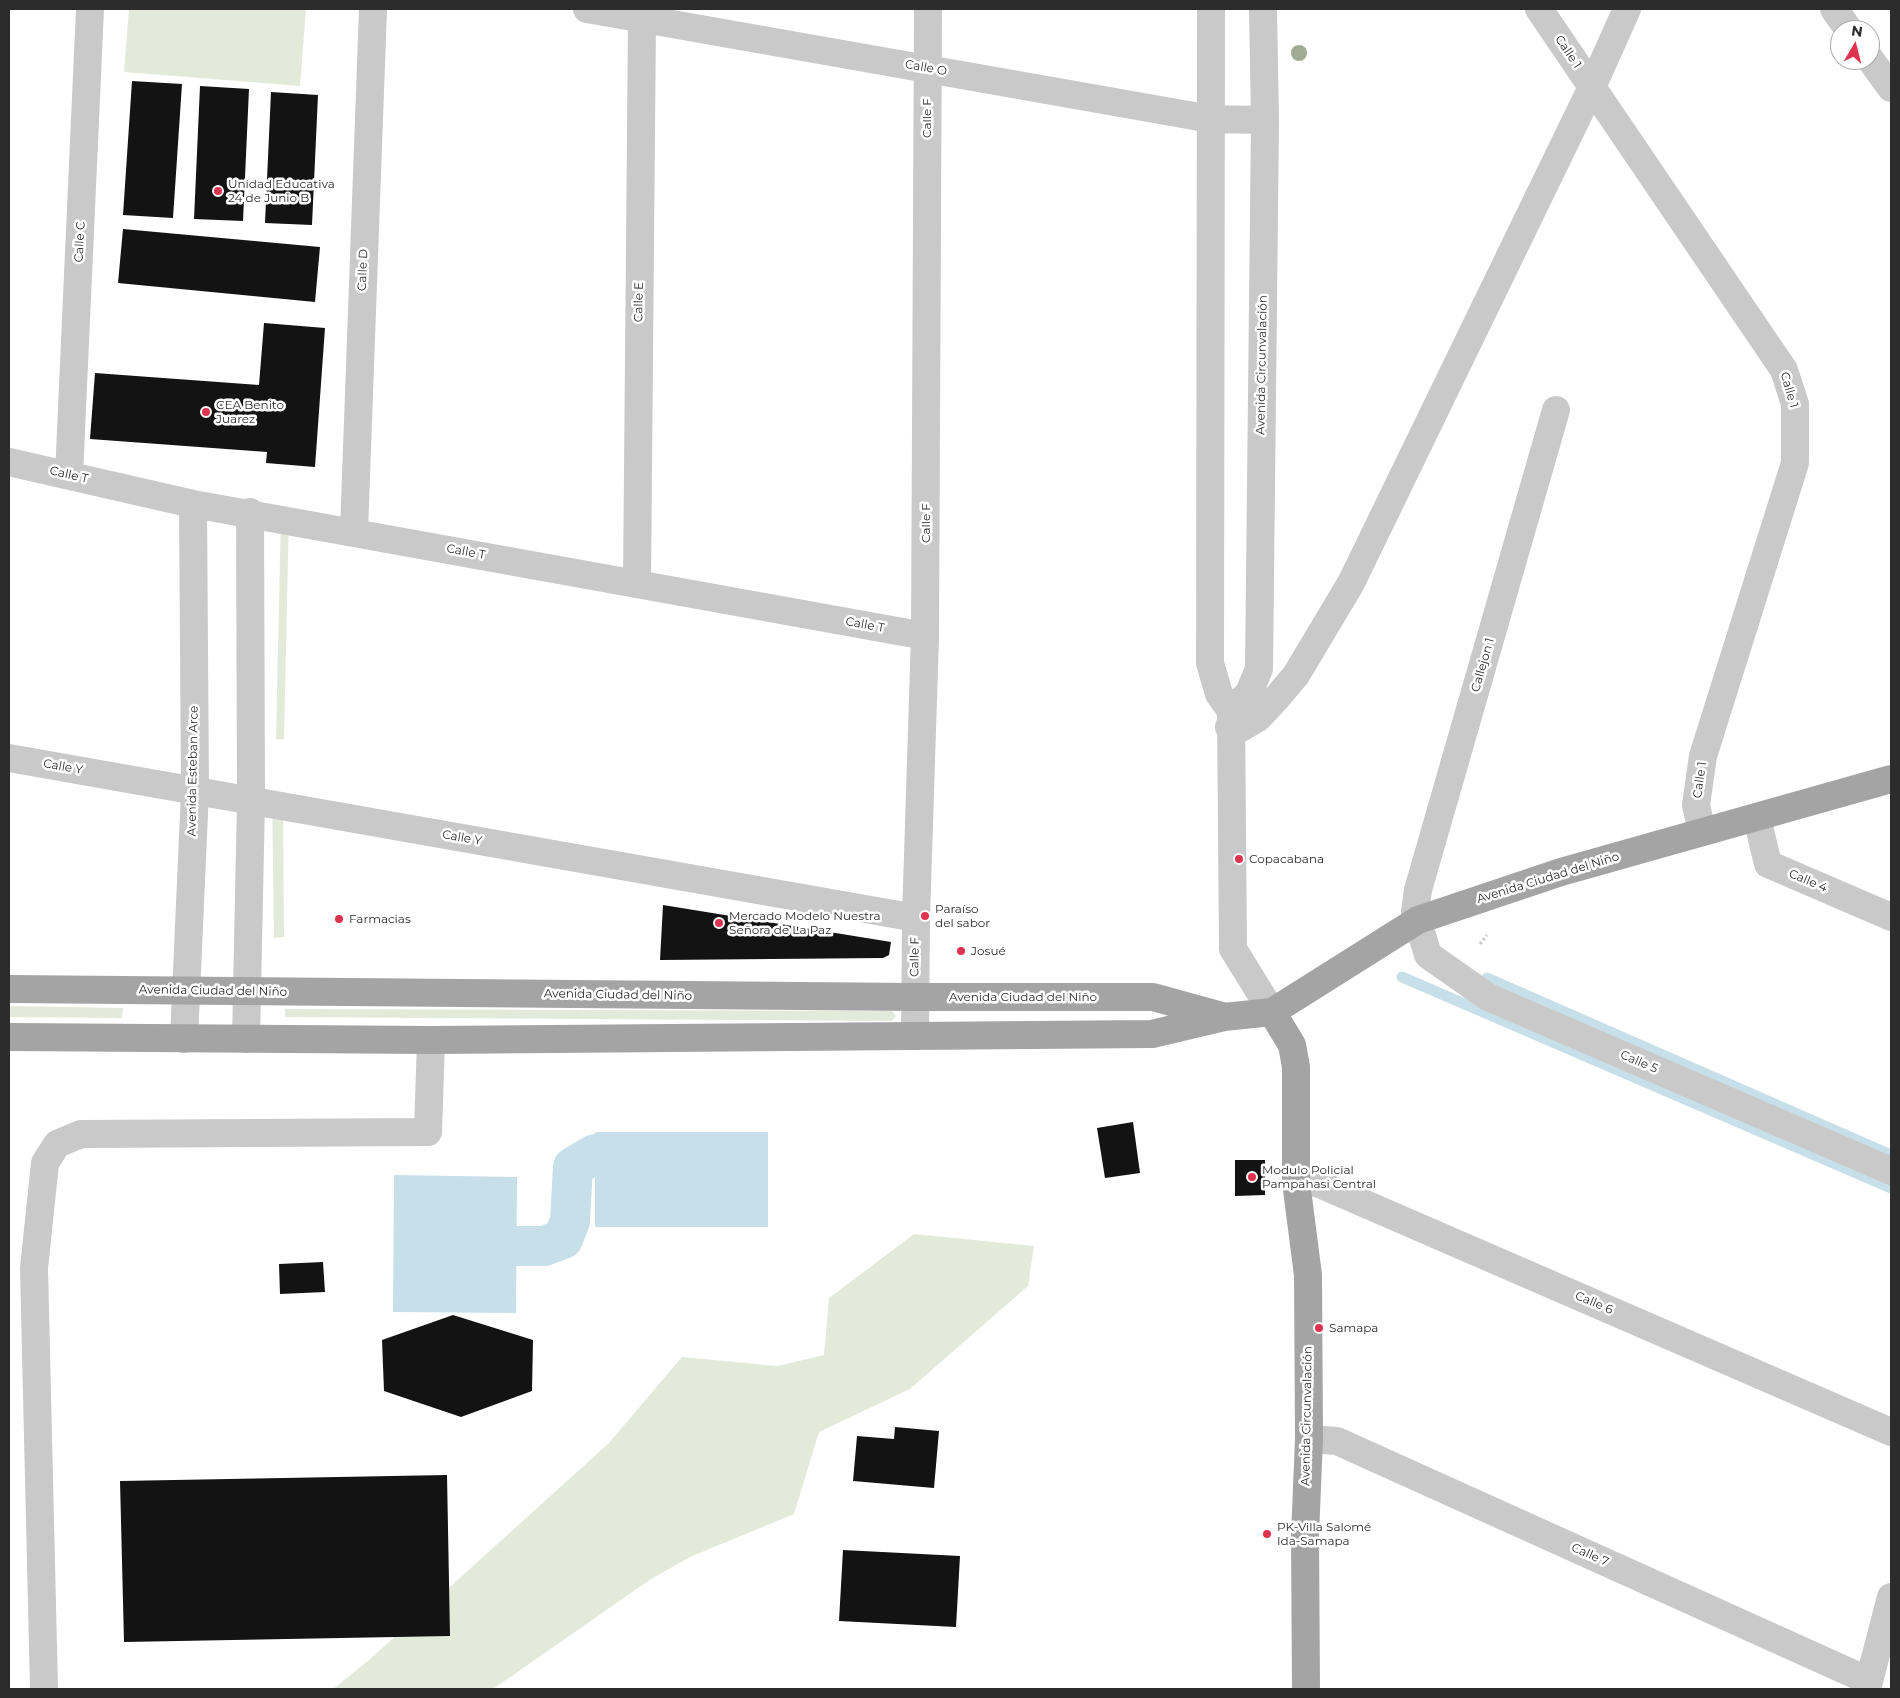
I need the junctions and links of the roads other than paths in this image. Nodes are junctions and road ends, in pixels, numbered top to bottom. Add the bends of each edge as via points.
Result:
1 (90, 9) edge
2 (372, 9) edge
3 (588, 9) edge
4 (928, 9) edge
5 (1211, 9) edge
6 (1263, 9) edge
7 (1539, 9) edge
8 (1627, 9) edge
9 (1834, 9) edge
10 (642, 20) junction
11 (1842, 20) edge
12 (928, 68) junction
13 (1878, 70) edge
14 (1592, 87) junction
15 (1891, 88) edge
16 (1211, 119) junction
17 (1265, 120) junction
18 (1556, 410) dead end
19 (9, 462) edge
20 (69, 475) junction
21 (194, 504) junction
22 (250, 512) junction
23 (354, 531) junction
24 (637, 583) junction
25 (926, 636) junction
26 (1230, 719) junction
27 (9, 758) edge
28 (1891, 779) edge
29 (195, 791) junction
30 (251, 801) junction
31 (1757, 818) junction
32 (1702, 832) junction
33 (1891, 917) edge
34 (916, 918) junction
35 (1418, 920) junction
36 (9, 989) edge
37 (185, 990) junction
38 (247, 992) junction
39 (914, 998) junction
40 (1272, 1012) junction
41 (1224, 1017) junction
42 (915, 1036) junction
43 (9, 1037) edge
44 (184, 1039) junction
45 (246, 1039) junction
46 (431, 1040) junction
47 (1891, 1171) edge
48 (1296, 1182) junction
49 (1891, 1432) edge
50 (1309, 1439) junction
51 (1891, 1597) edge
52 (1868, 1685) edge
53 (44, 1689) edge
54 (1306, 1689) edge

1 - 20 street, Calle C
2 - 23 street, Calle D
3 - 10 street, Calle O
4 - 12 street, Calle F
5 - 16 street
6 - 17 street, Avenida Circunvalación
7 - 14 street, Calle 1
8 - 14 street
9 - 11 street
10 - 12 street, Calle O
10 - 24 street, Calle E
12 - 16 street, Calle O
12 - 25 street, Calle F
13 - 15 street
14 - 26 street via 1351,583 1296,675 1275,700 1258,718 1242,728
14 - 32 street, Calle 1 via 1784,370 1795,404 1795,463 1703,756 1696,805
16 - 17 street, Calle O
16 - 26 street via 1210,663
17 - 26 street, Avenida Circunvalación via 1259,669 1249,693
18 - 35 street, Callejon 1 via 1418,890 1415,912
19 - 20 street, Calle T
20 - 21 street, Calle T
21 - 22 street, Calle T
21 - 29 street, Avenida Esteban Arce
22 - 23 street, Calle T
22 - 30 street
23 - 24 street, Calle T
24 - 25 street, Calle T
25 - 34 street, Calle F
26 - 40 street, Avenida Circunvalación via 1233,949
27 - 29 street, Calle Y
28 - 31 main road, Avenida Ciudad del Niño
29 - 30 street, Calle Y
29 - 37 street, Avenida Esteban Arce
30 - 34 street, Calle Y
30 - 38 street
31 - 32 main road, Avenida Ciudad del Niño
31 - 33 street, Calle 4 via 1768,864
32 - 35 main road, Avenida Ciudad del Niño via 1561,872
34 - 39 street, Calle F
35 - 40 main road, Avenida Ciudad del Niño
35 - 47 street, Calle 5 via 1428,955 1488,997
36 - 37 main road, Avenida Ciudad del Niño
37 - 38 main road, Avenida Ciudad del Niño
37 - 44 street, Avenida Esteban Arce
38 - 39 main road, Avenida Ciudad del Niño
38 - 45 street
39 - 41 main road, Avenida Ciudad del Niño via 1153,997
39 - 42 street, Calle F
40 - 41 main road, Avenida Ciudad del Niño
40 - 48 main road, Avenida Circunvalación via 1292,1045 1296,1067
41 - 42 main road, Avenida Ciudad del Niño via 1152,1034
42 - 46 main road, Avenida Ciudad del Niño
43 - 44 main road, Avenida Ciudad del Niño
44 - 45 main road, Avenida Ciudad del Niño
45 - 46 main road, Avenida Ciudad del Niño
46 - 53 street via 428,1132 81,1134 58,1144 45,1163 34,1268
48 - 49 street, Calle 6 via 1317,1183
48 - 50 main road, Avenida Circunvalación via 1308,1275
50 - 52 street, Calle 7 via 1337,1441
50 - 54 main road, Avenida Circunvalación via 1305,1535
51 - 52 street

